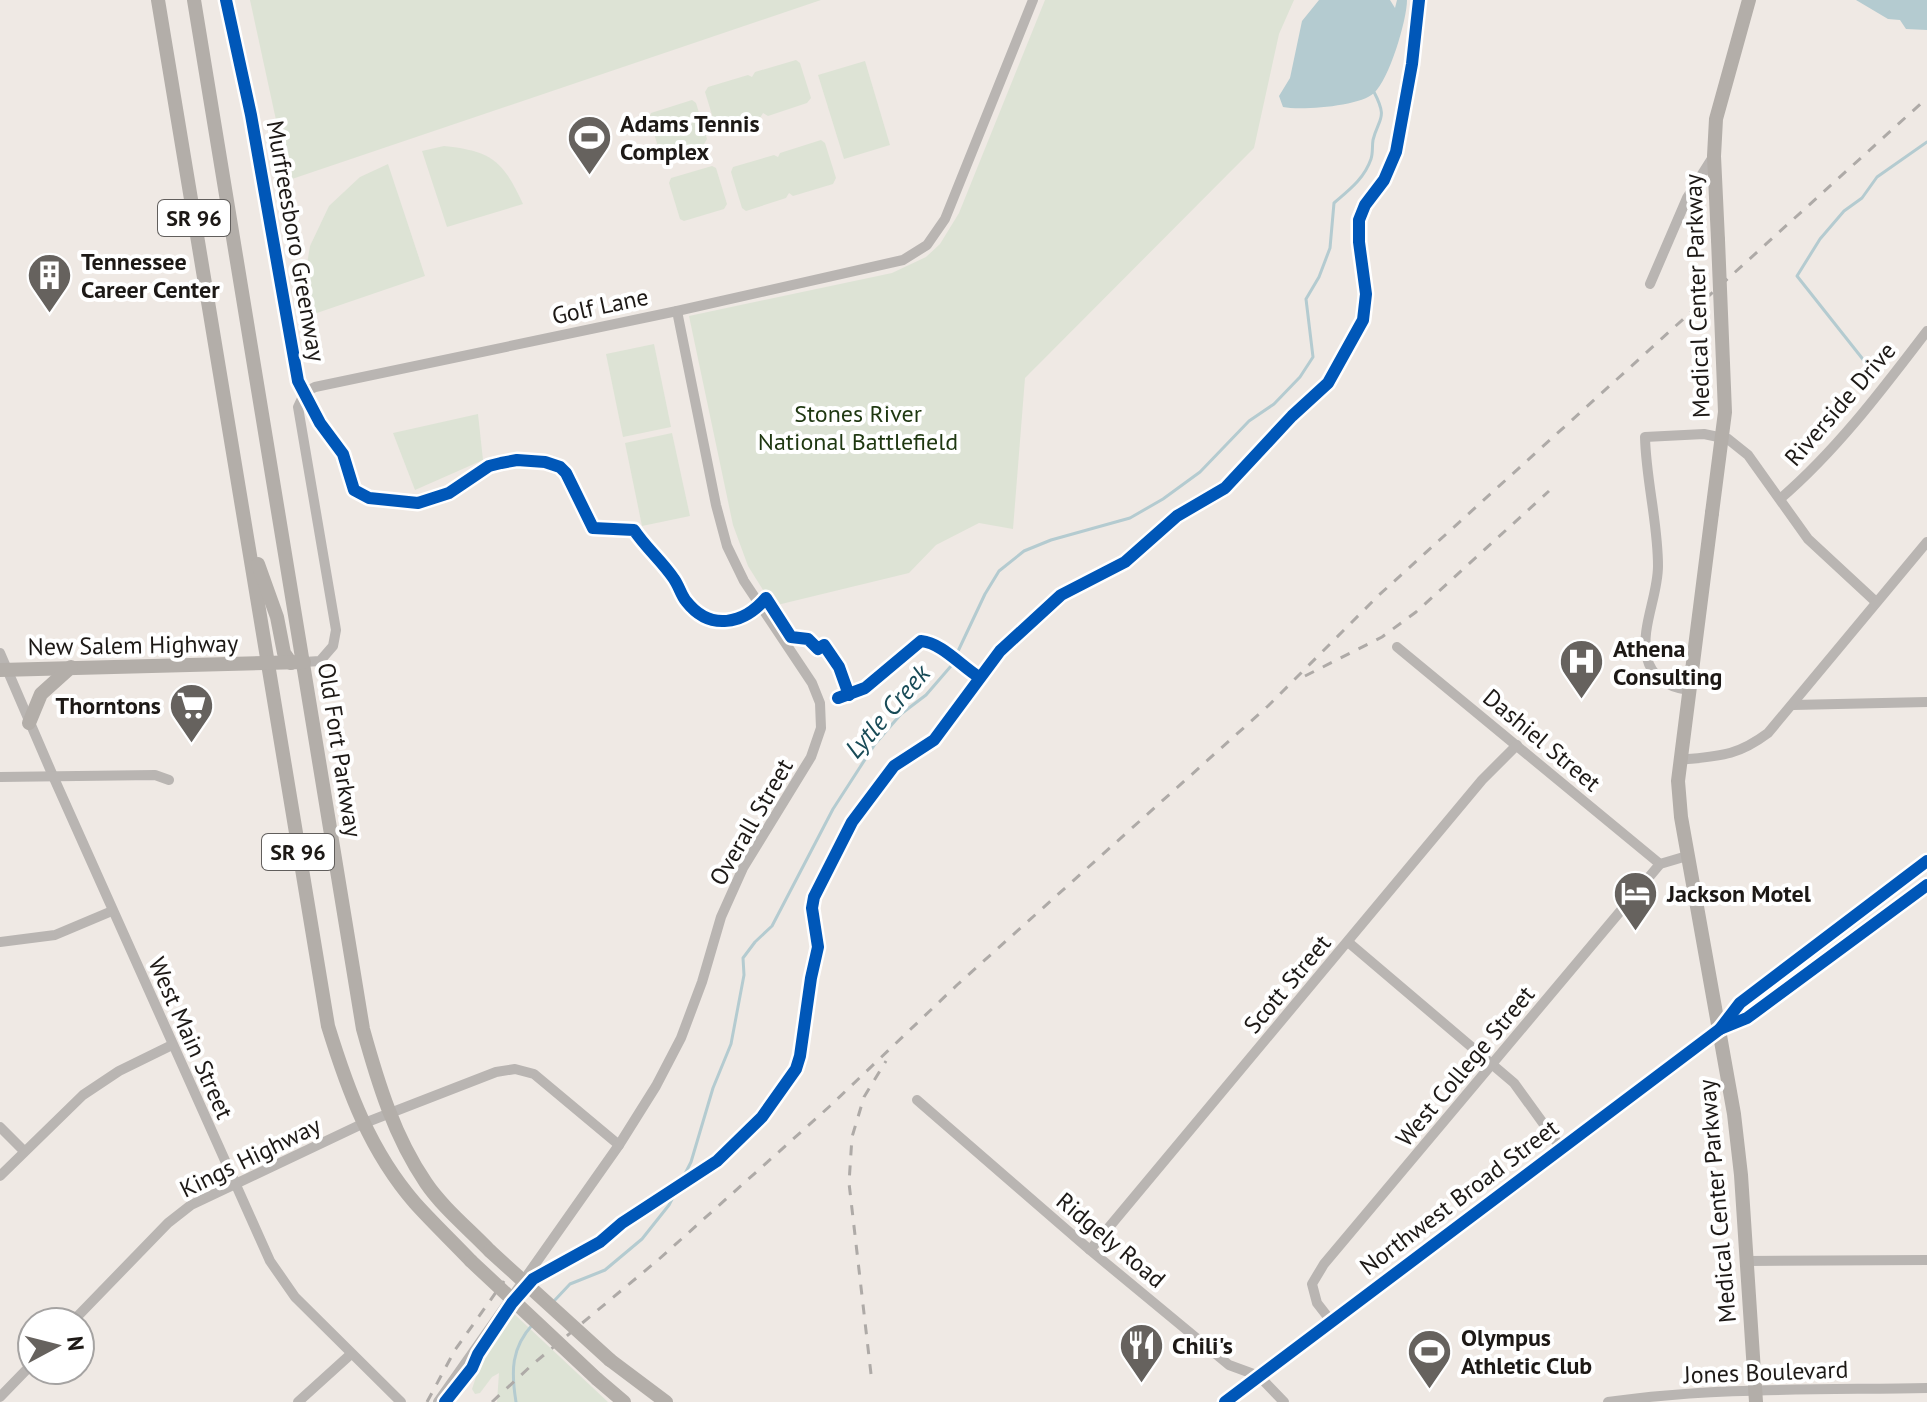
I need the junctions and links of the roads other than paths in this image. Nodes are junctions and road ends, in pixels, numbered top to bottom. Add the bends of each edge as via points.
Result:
1 (158, 0) edge
2 (194, 0) edge
3 (1033, 0) edge
4 (1748, 5) edge
5 (1714, 156) junction
6 (1650, 284) dead end
7 (677, 311) junction
8 (1927, 331) edge
9 (1780, 499) junction
10 (245, 530) junction
11 (1927, 542) edge
12 (1876, 602) junction
13 (1397, 647) dead end
14 (0, 653) edge
15 (297, 662) junction
16 (267, 664) junction
17 (72, 667) junction
18 (4, 670) edge
19 (1688, 690) junction
20 (1927, 702) edge
21 (1793, 705) junction
22 (29, 723) junction
23 (1517, 745) junction
24 (1679, 760) junction
25 (53, 776) junction
26 (0, 777) edge
27 (169, 780) dead end
28 (1687, 856) junction
29 (1927, 861) edge
30 (1660, 864) junction
31 (1927, 885) edge
32 (112, 911) junction
33 (0, 942) edge
34 (1348, 942) junction
35 (1720, 1029) junction
36 (172, 1045) junction
37 (1493, 1064) junction
38 (917, 1100) dead end
39 (389, 1113) junction
40 (362, 1124) junction
41 (0, 1127) edge
42 (619, 1145) junction
43 (1561, 1148) junction
44 (24, 1151) junction
45 (0, 1176) edge
46 (236, 1185) junction
47 (1090, 1250) junction
48 (1927, 1260) edge
49 (1747, 1261) junction
50 (88, 1306) edge
51 (1331, 1321) junction
52 (351, 1354) junction
53 (610, 1360) junction
54 (1259, 1376) junction
55 (16, 1380) edge
56 (1927, 1388) edge
57 (0, 1397) edge
58 (1755, 1397) edge
59 (298, 1402) edge
60 (401, 1402) edge
61 (438, 1402) edge
62 (622, 1402) edge
63 (656, 1402) edge
64 (666, 1402) edge
65 (1225, 1402) edge
66 (1284, 1402) edge
67 (1608, 1402) edge

1 - 10 main road, SR 96
2 - 15 main road, Old Fort Parkway / SR 96
3 - 7 street, Golf Lane via 945,219 927,245 903,260
4 - 5 main road, Medical Center Parkway via 1716,119
5 - 6 street via 1687,198
5 - 19 main road, Medical Center Parkway, bridge via 1725,412
7 - 15 street, Golf Lane via 305,392 298,407 336,630 333,646 320,661
7 - 42 street, Overall Street via 727,546 744,581 812,683 821,728 811,757 721,917 681,1038
8 - 9 street, Riverside Drive via 1806,477
9 - 12 street via 1808,539
9 - 19 street via 1748,455 1728,439 1704,434 1645,437 1658,562 1647,659 1655,676
10 - 15 main road via 277,617 284,653
10 - 16 main road, SR 96
11 - 12 street
12 - 21 street
13 - 23 street, Dashiel Street
14 - 18 street, West Main Street
15 - 16 main road, New Salem Highway
15 - 39 main road, Old Fort Parkway / SR 96 via 363,1029
16 - 17 main road, New Salem Highway
16 - 40 main road, SR 96 via 328,1026
17 - 18 main road, New Salem Highway
17 - 22 main road via 41,694
18 - 22 street, West Main Street
19 - 24 main road, Medical Center Parkway
20 - 21 street
21 - 24 street via 1750,747
22 - 25 street, West Main Street
23 - 30 street, Dashiel Street
23 - 34 street, Scott Street
24 - 28 main road, Medical Center Parkway
25 - 26 street
25 - 27 street via 155,775
25 - 32 street, West Main Street
28 - 30 street
28 - 35 main road, Medical Center Parkway
29 - 35 main road, Northwest Broad Street via 1740,1003
30 - 37 street, West College Street
31 - 35 main road, Northwest Broad Street via 1747,1018
32 - 33 street via 55,935
32 - 36 street, West Main Street
34 - 37 street
34 - 47 street, Scott Street
35 - 43 main road, Northwest Broad Street
35 - 49 main road, Medical Center Parkway
36 - 44 street via 83,1095
36 - 46 street, West Main Street
37 - 43 street via 1514,1083
37 - 51 street, West College Street via 1324,1264 1312,1284 1317,1303
38 - 47 street, Ridgely Road
39 - 40 street, Kings Highway
39 - 42 street, Kings Highway via 515,1069 534,1074
39 - 53 main road, Old Fort Parkway / SR 96, bridge via 428,1185 490,1251
40 - 46 street, Kings Highway
40 - 62 main road, SR 96, bridge via 414,1202
41 - 44 street
42 - 61 street, Overall Street
43 - 51 main road, Northwest Broad Street
44 - 45 street
46 - 50 street, Kings Highway via 191,1205 168,1223
46 - 52 street, West Main Street via 274,1266 295,1297
47 - 54 street, Ridgely Road via 1229,1365
48 - 49 street
49 - 58 main road, Medical Center Parkway
51 - 54 main road, Northwest Broad Street
52 - 59 street
52 - 60 street, West Main Street
53 - 63 main road, Old Fort Parkway / SR 96
53 - 64 main road
54 - 65 main road, Northwest Broad Street
54 - 66 street, Ridgely Road
55 - 57 street
56 - 58 street, Jones Boulevard
58 - 67 street, Jones Boulevard

